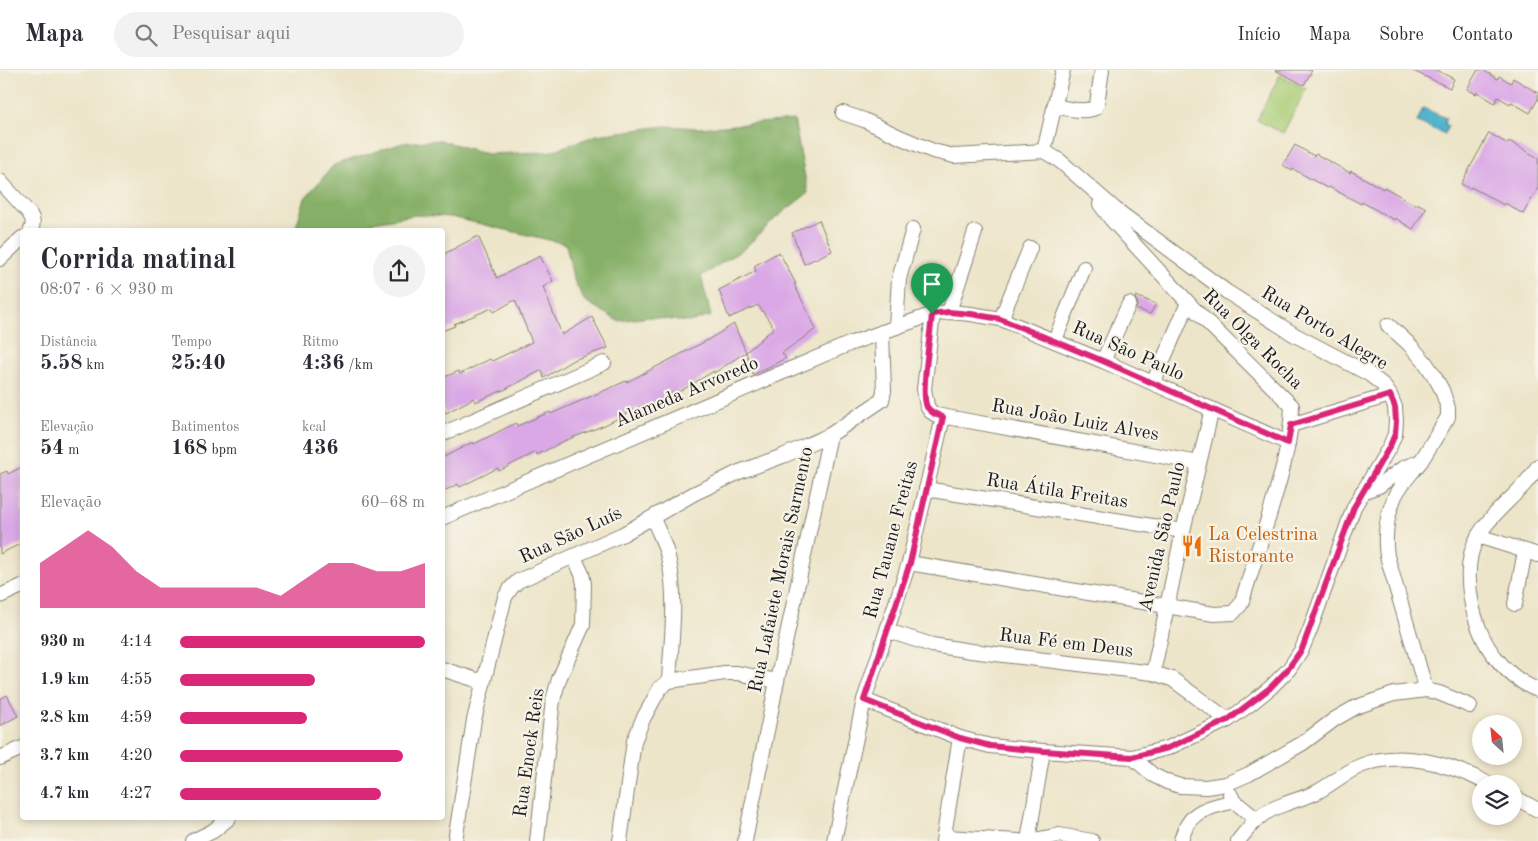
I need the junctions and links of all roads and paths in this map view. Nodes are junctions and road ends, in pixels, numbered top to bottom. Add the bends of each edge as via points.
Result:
1 (1063, 70) edge
2 (1102, 70) edge
3 (1054, 106) junction
4 (843, 113) dead end
5 (1044, 151) junction
6 (1078, 176) junction
7 (0, 181) edge
8 (32, 228) edge
9 (913, 229) dead end
10 (975, 232) dead end
11 (20, 240) edge
12 (1030, 248) dead end
13 (0, 259) edge
14 (1084, 268) dead end
15 (1188, 303) junction
16 (1128, 304) dead end
17 (949, 312) junction
18 (932, 314) junction
19 (1000, 319) junction
20 (1388, 325) dead end
21 (896, 327) junction
22 (882, 332) junction
23 (1055, 340) junction
24 (1103, 361) junction
25 (604, 363) dead end
26 (1153, 383) junction
27 (1390, 395) junction
28 (1212, 409) junction
29 (943, 417) junction
30 (1291, 425) junction
31 (445, 433) edge
32 (830, 435) junction
33 (1288, 443) junction
34 (1421, 461) junction
35 (1199, 463) junction
36 (1538, 466) edge
37 (926, 489) junction
38 (1362, 492) junction
39 (445, 517) edge
40 (653, 518) junction
41 (1183, 531) junction
42 (1478, 536) junction
43 (1532, 553) edge
44 (574, 557) junction
45 (910, 563) junction
46 (20, 587) edge
47 (0, 596) edge
48 (1515, 604) dead end
49 (1167, 607) junction
50 (888, 631) junction
51 (445, 670) edge
52 (1153, 674) junction
53 (669, 681) junction
54 (777, 681) junction
55 (483, 682) junction
56 (1426, 690) junction
57 (1538, 690) edge
58 (864, 700) junction
59 (1470, 706) dead end
60 (1228, 720) junction
61 (960, 738) junction
62 (20, 749) edge
63 (1043, 751) junction
64 (1132, 757) junction
65 (0, 758) edge
66 (1472, 775) edge
67 (1226, 784) junction
68 (1234, 801) junction
69 (1522, 801) edge
70 (1538, 810) edge
71 (1256, 819) junction
72 (227, 820) edge
73 (944, 839) edge
74 (1068, 839) edge
75 (193, 841) edge
76 (456, 841) edge
77 (536, 841) edge
78 (620, 841) edge
79 (745, 841) edge
80 (834, 841) edge
81 (1019, 841) edge
82 (1029, 841) edge
83 (1092, 841) edge
84 (1181, 841) edge
85 (1238, 841) edge

1 - 3 street
2 - 3 street via 1095,108 1083,110
3 - 5 street
4 - 5 street via 933,151 954,156
5 - 6 street, Rua Porto Alegre
6 - 15 street, Rua Olga Rocha via 1111,219
6 - 27 street, Rua Porto Alegre via 1115,209 1227,292 1295,335 1369,374
7 - 8 street via 29,213
9 - 21 street via 900,274
10 - 17 street
11 - 13 street
12 - 19 street
14 - 23 street
15 - 26 street
15 - 30 street, Rua Olga Rocha via 1287,400 1292,406
16 - 24 street
17 - 18 street, Alameda Arvoredo
17 - 19 street, Rua São Paulo
18 - 21 street, Alameda Arvoredo
18 - 29 street via 925,399 930,411
19 - 23 street, Rua São Paulo
20 - 34 street via 1425,362 1442,390 1448,408 1444,425
21 - 22 street, Alameda Arvoredo
22 - 32 street, Rua Lafaiete Morais Sarmento via 882,400
22 - 39 street, Alameda Arvoredo
23 - 24 street, Rua São Paulo
24 - 26 street, Rua São Paulo
25 - 31 street
26 - 28 street, Rua São Paulo
27 - 30 street
27 - 38 street, Rua Porto Alegre via 1395,407 1395,434
28 - 33 street, Rua São Paulo
28 - 35 street, Avenida São Paulo
29 - 35 street, Rua João Luiz Alves
29 - 37 street, Rua Tauane Freitas
30 - 33 street, Rua Olga Rocha
32 - 40 street, Rua São Luís via 731,476
32 - 54 street, Rua Lafaiete Morais Sarmento
33 - 49 street, Rua Olga Rocha via 1277,491 1241,604 1233,613 1214,614
34 - 38 street via 1403,468 1379,486
34 - 56 street via 1396,494 1385,542
35 - 41 street, Avenida São Paulo
36 - 42 street
37 - 41 street, Rua Átila Freitas
37 - 45 street, Rua Tauane Freitas
38 - 60 street, Rua Porto Alegre via 1302,649 1270,688
40 - 44 street, Rua São Luís
40 - 53 street via 671,569
41 - 49 street, Avenida São Paulo
42 - 43 street
42 - 57 street via 1469,565 1469,581 1481,634 1495,658 1508,671
43 - 48 street
44 - 55 street, Rua São Luís via 530,575 511,588 505,597
44 - 77 street, Rua Enock Reis via 584,584 583,625 553,700
45 - 49 street, Rua Olga Rocha
45 - 50 street, Rua Tauane Freitas
46 - 47 street
49 - 52 street, Avenida São Paulo
50 - 52 street, Rua Fé em Deus via 932,645
50 - 58 street, Rua Tauane Freitas
51 - 55 street
52 - 60 street, Rua Fé em Deus via 1172,679
53 - 54 street via 725,673
53 - 78 street via 654,698 634,741
54 - 79 street, Rua Lafaiete Morais Sarmento
55 - 76 street, Rua São Luís via 474,720
56 - 59 street
56 - 67 street via 1394,694 1356,708 1261,768
58 - 61 street, Rua Porto Alegre
58 - 80 street, Rua Tauane Freitas
60 - 64 street, Rua Porto Alegre via 1168,748
61 - 63 street, Rua Porto Alegre via 990,746
61 - 73 street
62 - 65 street
63 - 64 street, Rua Porto Alegre
63 - 82 street
64 - 67 street via 1152,776 1167,782 1192,787
66 - 71 street via 1428,761 1371,762 1346,773 1317,792
67 - 68 street
68 - 71 street
68 - 84 street via 1206,808 1191,818
69 - 70 street
71 - 85 street
72 - 75 street
73 - 81 street
74 - 82 street via 1059,835
74 - 83 street

